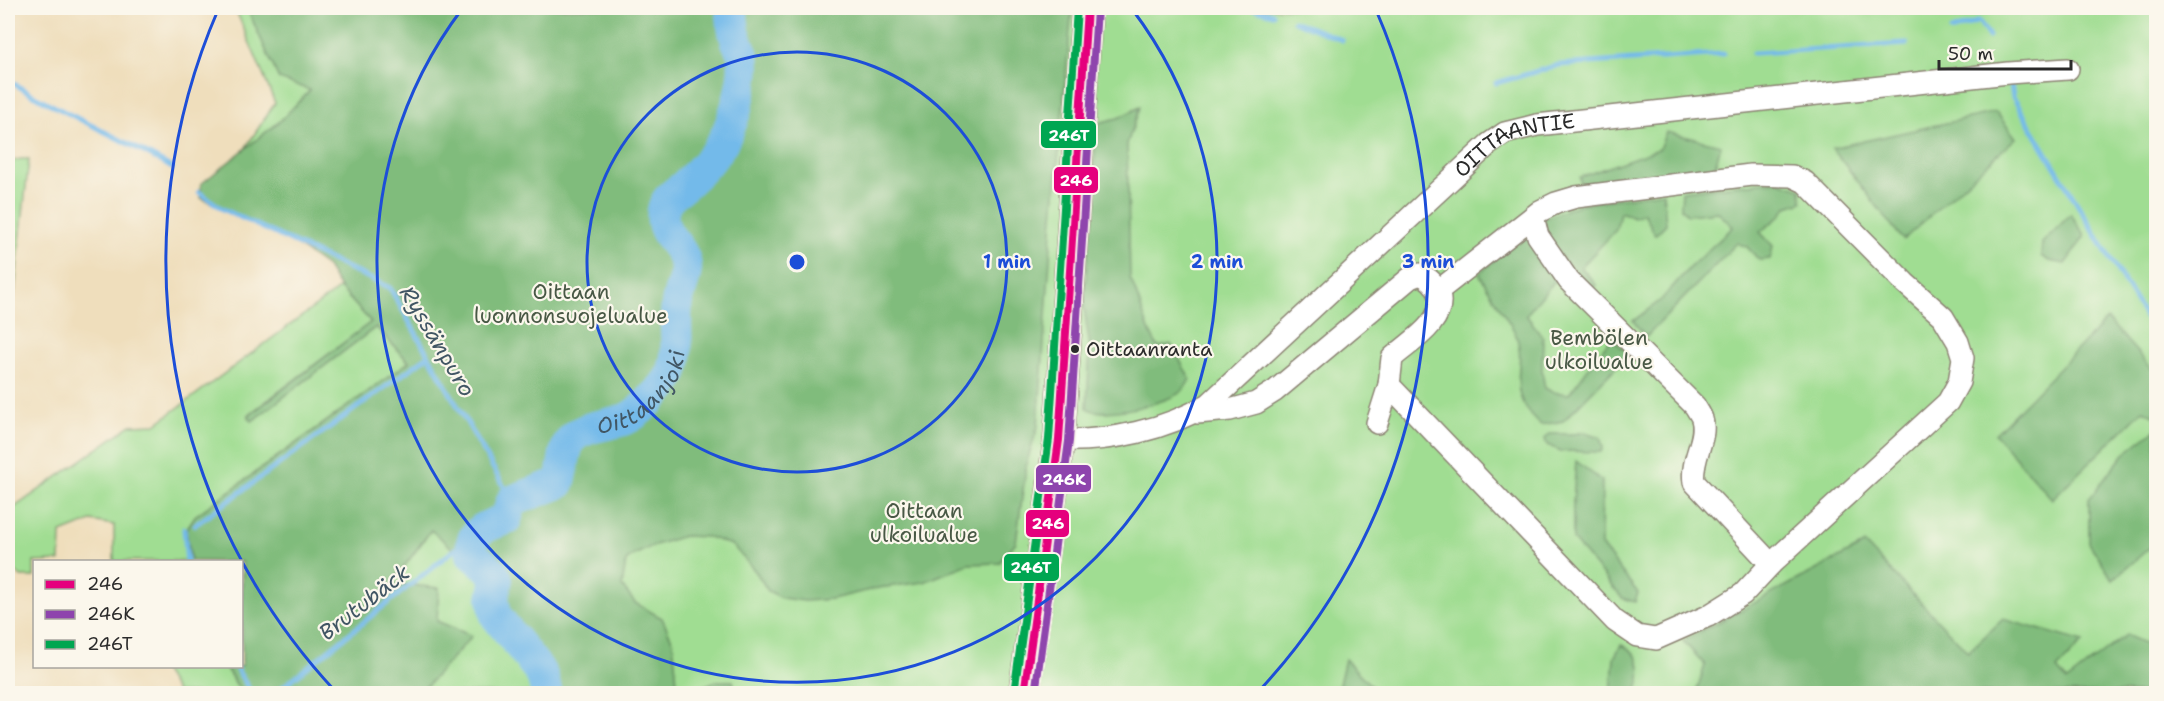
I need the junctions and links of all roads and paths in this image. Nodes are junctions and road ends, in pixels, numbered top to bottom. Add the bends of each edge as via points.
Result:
1 (1087, 8) edge
2 (2068, 69) dead end
3 (1533, 217) junction
4 (1438, 291) junction
5 (1389, 385) junction
6 (1193, 414) junction
7 (1377, 423) dead end
8 (1059, 440) junction
9 (1771, 564) junction
10 (1024, 693) edge

1 - 8 main road
2 - 6 street, OITTAANTIE via 1537,125 1505,133 1209,404
3 - 4 street
3 - 9 street via 1538,237 1569,281 1695,406 1704,430 1692,472 1694,482
3 - 9 street via 1556,202 1576,197 1751,176 1792,176 1805,182 1943,317 1963,358 1959,382 1948,402
4 - 5 street via 1438,314 1392,357
4 - 6 street via 1430,278 1420,274 1410,278 1266,397 1230,410
5 - 7 street
5 - 9 street via 1616,621 1637,636 1656,639 1708,616 1743,594
6 - 8 street, OITTAANTIE via 1125,435
8 - 10 main road

